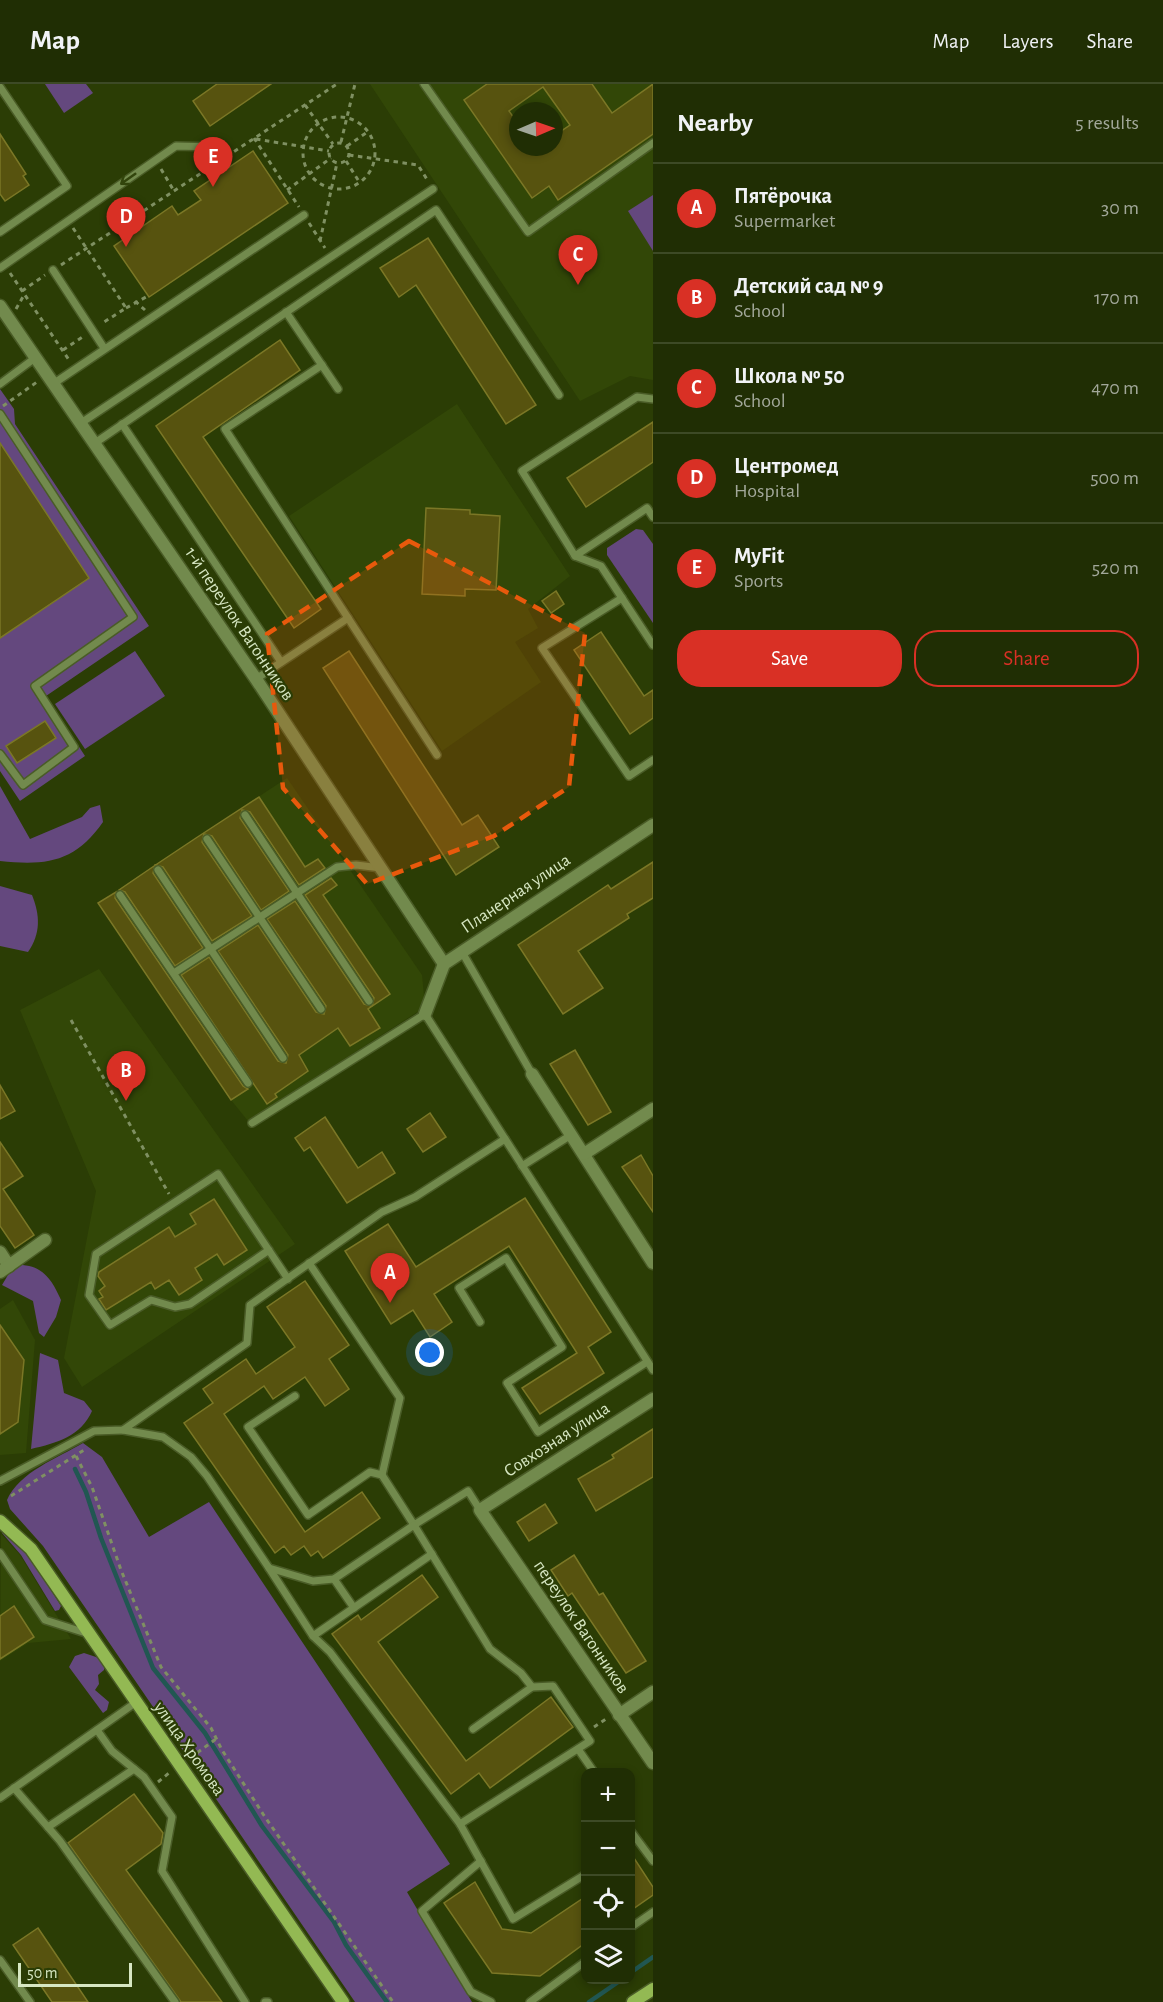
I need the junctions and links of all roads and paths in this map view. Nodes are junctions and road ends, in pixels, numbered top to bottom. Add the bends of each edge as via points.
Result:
1 (338, 84) edge
2 (355, 84) edge
3 (427, 85) edge
4 (0, 87) edge
5 (305, 105) junction
6 (347, 117) junction
7 (318, 123) junction
8 (369, 131) junction
9 (254, 138) junction
10 (341, 142) junction
11 (653, 143) edge
12 (333, 144) junction
13 (347, 146) junction
14 (215, 147) dead end
15 (303, 147) junction
16 (329, 151) junction
17 (350, 154) junction
18 (331, 158) junction
19 (375, 159) junction
20 (155, 160) junction
21 (346, 161) junction
22 (337, 163) junction
23 (309, 174) junction
24 (360, 183) junction
25 (331, 189) junction
26 (433, 189) joint
27 (174, 190) junction
28 (287, 190) junction
29 (304, 215) junction
30 (69, 221) junction
31 (0, 232) edge
32 (320, 241) junction
33 (87, 248) junction
34 (330, 256) junction
35 (0, 268) edge
36 (53, 270) dead end
37 (24, 295) dead end
38 (146, 297) dead end
39 (0, 306) edge
40 (126, 308) junction
41 (15, 309) dead end
42 (285, 312) junction
43 (93, 330) junction
44 (104, 348) junction
45 (63, 350) dead end
46 (35, 358) junction
47 (322, 365) junction
48 (0, 384) edge
49 (53, 384) junction
50 (339, 389) dead end
51 (559, 395) dead end
52 (653, 399) edge
53 (0, 414) edge
54 (81, 423) junction
55 (122, 424) junction
56 (95, 443) junction
57 (653, 517) edge
58 (575, 556) junction
59 (622, 598) junction
60 (348, 618) junction
61 (653, 645) edge
62 (281, 662) junction
63 (256, 679) junction
64 (0, 754) edge
65 (437, 754) dead end
66 (653, 760) edge
67 (245, 815) dead end
68 (653, 825) edge
69 (207, 839) dead end
70 (381, 868) junction
71 (158, 870) dead end
72 (297, 892) junction
73 (120, 895) dead end
74 (259, 917) junction
75 (211, 949) junction
76 (462, 952) junction
77 (444, 964) junction
78 (174, 973) junction
79 (369, 1001) dead end
80 (321, 1009) dead end
81 (425, 1014) junction
82 (71, 1020) dead end
83 (283, 1059) dead end
84 (532, 1074) joint
85 (248, 1083) dead end
86 (653, 1109) edge
87 (252, 1123) dead end
88 (571, 1135) junction
89 (505, 1139) junction
90 (584, 1154) junction
91 (522, 1166) junction
92 (174, 1203) junction
93 (45, 1240) dead end
94 (269, 1250) junction
95 (0, 1252) edge
96 (309, 1263) junction
97 (653, 1263) edge
98 (5, 1269) edge
99 (288, 1279) junction
100 (480, 1322) dead end
101 (648, 1362) junction
102 (653, 1370) edge
103 (295, 1396) dead end
104 (653, 1399) edge
105 (123, 1430) junction
106 (92, 1445) dead end
107 (76, 1456) junction
108 (382, 1475) junction
109 (0, 1481) edge
110 (11, 1496) dead end
111 (480, 1510) junction
112 (0, 1521) edge
113 (414, 1525) junction
114 (0, 1553) edge
115 (432, 1554) junction
116 (269, 1568) junction
117 (334, 1579) junction
118 (354, 1608) junction
119 (88, 1634) junction
120 (313, 1636) junction
121 (532, 1687) junction
122 (653, 1692) edge
123 (135, 1703) junction
124 (618, 1713) junction
125 (473, 1729) dead end
126 (96, 1730) junction
127 (585, 1732) junction
128 (217, 1739) junction
129 (578, 1749) junction
130 (188, 1759) dead end
131 (653, 1763) edge
132 (591, 1768) edge
133 (134, 1769) junction
134 (14, 1788) junction
135 (0, 1798) edge
136 (460, 1824) junction
137 (48, 1827) junction
138 (635, 1838) edge
139 (638, 1842) junction
140 (635, 1844) edge
141 (481, 1861) junction
142 (653, 1861) edge
143 (582, 1876) edge
144 (653, 1911) edge
145 (635, 1924) edge
146 (0, 1960) edge
147 (581, 1964) edge
148 (653, 1989) edge
149 (30, 2002) edge
150 (175, 2002) edge
151 (245, 2002) edge
152 (343, 2002) edge
153 (393, 2002) edge
154 (491, 2002) edge
155 (530, 2002) edge
156 (633, 2002) edge

1 - 5 path
2 - 6 path
3 - 11 lane via 528,232
4 - 31 lane via 67,186
5 - 7 path
5 - 9 path
6 - 7 path via 332,117
6 - 8 path
6 - 10 path
7 - 12 path
7 - 15 path
8 - 13 path
8 - 19 path via 375,144
9 - 15 path
9 - 27 path
9 - 28 path
10 - 12 path
10 - 13 path
12 - 16 path
13 - 17 path
14 - 20 lane via 176,146
15 - 16 path
15 - 23 path via 303,161
16 - 18 path
17 - 19 path
17 - 21 path
18 - 22 path
18 - 23 path
19 - 24 path
19 - 26 path via 418,165
20 - 27 path
20 -> 30 lane
21 - 22 path
21 - 24 path
22 - 25 path
23 - 25 path
23 - 28 path
24 - 25 path via 346,189
25 - 32 path
26 - 34 lane
27 - 33 path
28 - 29 path
29 - 32 path
29 - 44 lane
30 - 33 path
30 - 35 lane
32 - 34 path
33 - 40 path
34 - 54 lane
36 - 43 lane
37 - 41 path
38 - 40 path
39 - 46 street, 1-й переулок Вагонников
40 - 43 path
42 - 47 lane
42 - 51 lane via 436,210
42 - 55 lane
43 - 44 lane
43 - 45 path
44 - 49 lane
46 - 48 lane
46 - 49 street, 1-й переулок Вагонников
47 - 50 lane
47 - 60 lane via 225,429
49 - 54 street, 1-й переулок Вагонников
52 - 58 lane via 637,397 522,471
53 - 64 lane via 133,616 34,686 74,747 23,785
54 - 56 street, 1-й переулок Вагонников
55 - 56 lane
55 - 62 lane
56 - 63 street, 1-й переулок Вагонников
57 - 58 lane via 647,508
58 - 59 lane via 601,566
59 - 61 lane
59 - 66 lane via 542,648 629,776
60 - 62 lane
60 - 65 lane
62 - 63 lane
63 - 70 street, 1-й переулок Вагонников
67 - 72 lane
68 - 76 street, Планерная улица
69 - 74 lane
70 - 72 lane via 337,867
70 - 77 street, 1-й переулок Вагонников
71 - 75 lane
72 - 74 lane
72 - 79 lane
73 - 78 lane
74 - 75 lane
74 - 80 lane
75 - 78 lane
75 - 83 lane
76 - 77 street, Планерная улица
76 - 84 lane
77 - 81 street
78 - 85 lane
81 - 87 lane
81 - 89 lane
82 - 92 path
84 - 88 street
86 - 90 street
88 - 90 street
88 - 91 lane
89 - 91 lane
89 - 96 lane via 416,1197 382,1212
90 - 97 street
91 - 101 lane
92 - 94 lane via 218,1174
92 - 94 lane via 96,1254 89,1294 110,1325 151,1300 176,1307 190,1304
93 - 98 street
94 - 99 lane
95 - 98 street
96 - 99 lane
96 - 108 lane via 400,1398
99 - 105 lane via 250,1305 247,1343
100 - 101 lane via 459,1288 506,1258 562,1347 507,1383 538,1432
101 - 102 lane
103 - 108 lane via 248,1427 308,1515 370,1472
104 - 111 street, Совхозная улица
105 - 109 lane via 94,1431
105 - 116 lane via 163,1437 191,1457
106 - 107 path
107 - 110 path
107 - 128 path via 92,1487 153,1651
108 - 113 lane
111 - 113 lane via 468,1491
111 - 124 street, переулок Вагонников
112 - 119 main road, улица Хромова via 31,1549
113 - 115 lane
113 - 117 lane
114 - 119 lane via 45,1620
115 - 118 lane
115 - 121 lane via 490,1649 521,1673
116 - 117 lane via 313,1581
116 - 120 lane
117 - 118 lane
118 - 120 lane
119 - 123 main road, улица Хромова
120 - 136 lane via 330,1652
121 - 125 lane
121 - 127 lane via 553,1686
122 - 124 street
123 - 126 lane
123 - 152 main road, улица Хромова
124 - 127 path
124 - 131 street, переулок Вагонников
126 - 133 lane via 112,1751
126 - 134 lane
127 - 129 lane via 590,1741
128 - 130 path
128 - 153 path via 263,1814
129 - 132 lane
129 - 136 lane
133 - 137 lane
133 - 151 lane via 172,1817 162,1871
134 - 135 lane
134 - 137 lane
136 - 141 lane
137 - 150 lane
138 - 139 lane
139 - 140 lane
139 - 142 lane
141 - 143 lane via 513,1918
141 - 154 lane via 422,1911 471,1992
144 - 145 lane
146 - 149 lane
147 - 155 lane
148 - 156 main road

